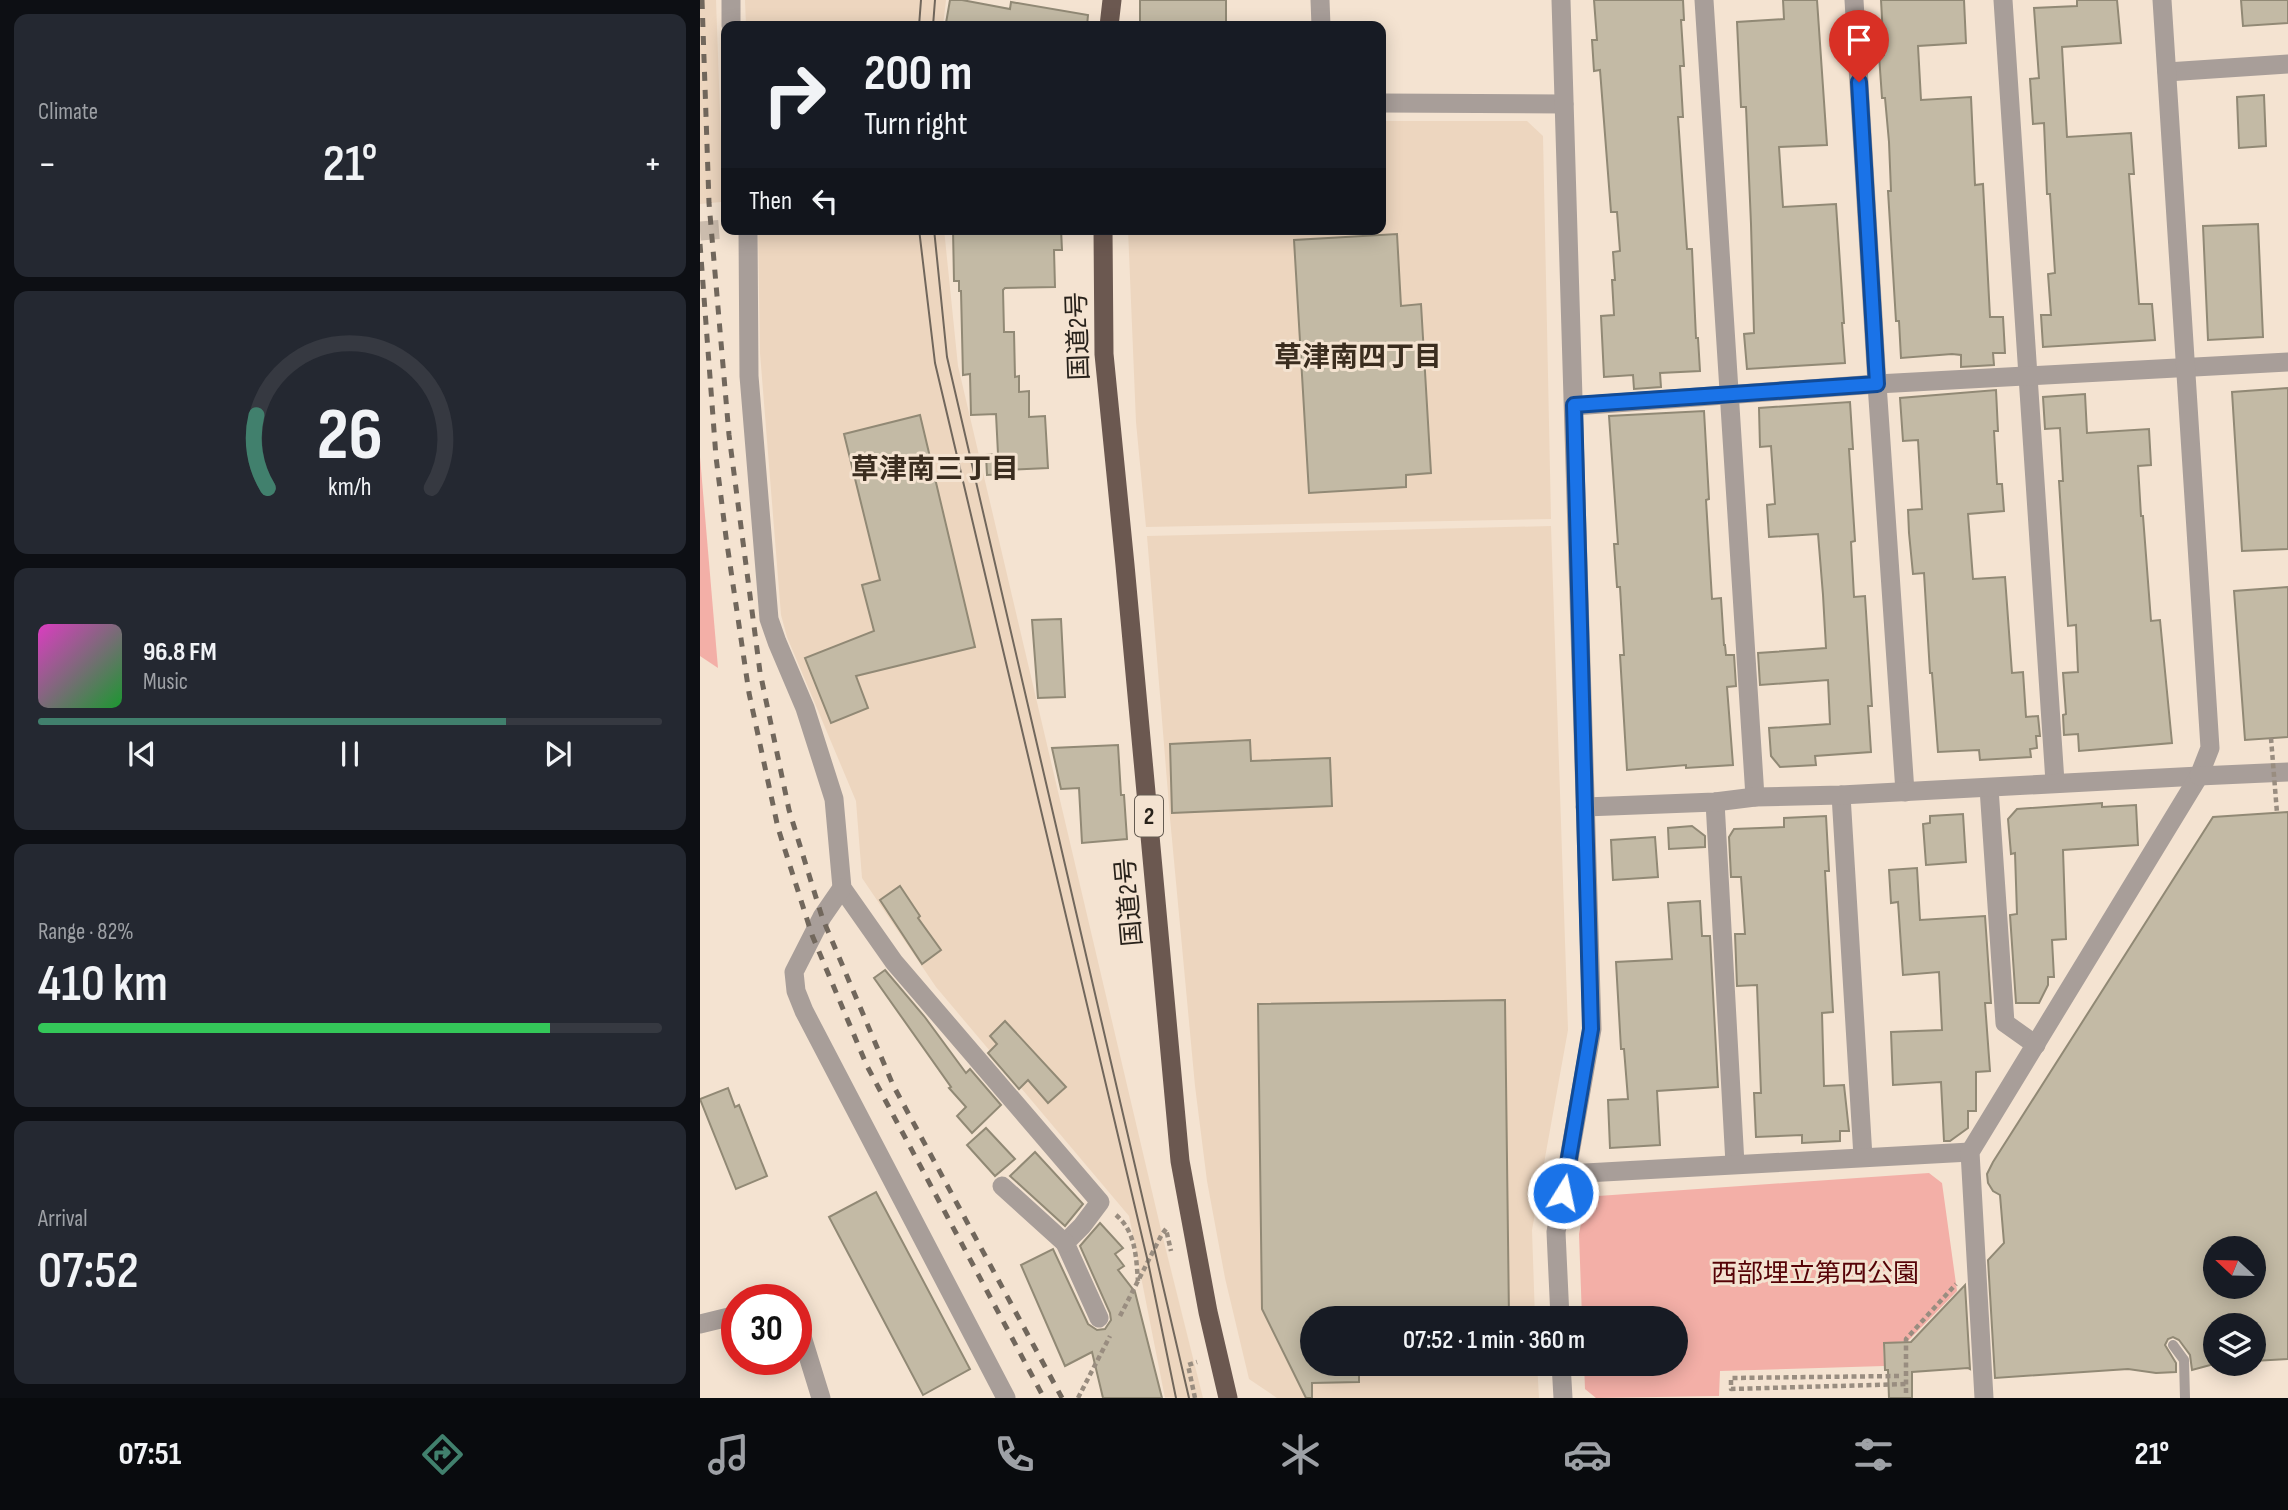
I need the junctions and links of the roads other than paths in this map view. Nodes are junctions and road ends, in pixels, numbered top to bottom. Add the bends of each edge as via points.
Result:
1 (730, 0) edge
2 (1112, 0) edge
3 (1320, 0) edge
4 (1561, 0) edge
5 (1704, 0) edge
6 (1854, 0) edge
7 (2003, 0) edge
8 (2162, 0) edge
9 (731, 21) edge
10 (1110, 21) edge
11 (1321, 21) edge
12 (2288, 64) edge
13 (2166, 72) junction
14 (1386, 103) edge
15 (1564, 104) junction
16 (748, 235) edge
17 (1103, 235) edge
18 (2288, 362) edge
19 (2187, 368) junction
20 (2027, 375) junction
21 (1877, 384) junction
22 (1729, 393) junction
23 (1574, 405) junction
24 (2288, 772) edge
25 (2199, 776) junction
26 (2055, 782) junction
27 (1989, 788) junction
28 (1905, 792) junction
29 (1841, 795) junction
30 (1755, 797) junction
31 (1715, 802) junction
32 (1585, 807) junction
33 (842, 888) junction
34 (2036, 1045) junction
35 (1970, 1152) junction
36 (1863, 1157) junction
37 (1735, 1164) junction
38 (1567, 1174) junction
39 (1002, 1186) dead end
40 (1065, 1243) junction
41 (1559, 1306) edge
42 (1099, 1318) dead end
43 (721, 1319) edge
44 (700, 1324) edge
45 (2173, 1345) dead end
46 (812, 1369) edge
47 (1562, 1376) edge
48 (821, 1398) edge
49 (1006, 1398) edge
50 (1228, 1398) edge
51 (1563, 1398) edge
52 (1984, 1398) edge
53 (2185, 1398) edge

1 - 9 street
2 - 10 highway
3 - 11 street
4 - 15 street
5 - 22 street
6 - 21 street
7 - 20 street
8 - 13 street
12 - 13 street
13 - 19 street
14 - 15 street
15 - 23 street
16 - 33 street via 749,376 769,619 834,799
17 - 50 highway, 国道2号 / 2 via 1104,354 1180,1161
18 - 19 street
19 - 20 street
19 - 25 street via 2210,748
20 - 21 street
20 - 26 street
21 - 22 street
21 - 28 street
22 - 23 street
22 - 30 street
23 - 32 street
24 - 25 street
25 - 26 street
25 - 34 street
26 - 27 street
27 - 28 street
27 - 34 street via 2005,1023
28 - 29 street
29 - 30 street
29 - 36 street
30 - 31 street
31 - 32 street
31 - 37 street
32 - 38 street via 1591,1029
33 - 40 street via 894,962 1100,1202
33 - 49 street via 794,972 796,991
34 - 35 street
35 - 36 street
35 - 52 street
36 - 37 street
37 - 38 street
38 - 41 street via 1556,1232
39 - 40 street
40 - 42 street
43 - 44 street
45 - 53 lane via 2184,1360
46 - 48 street
47 - 51 street

